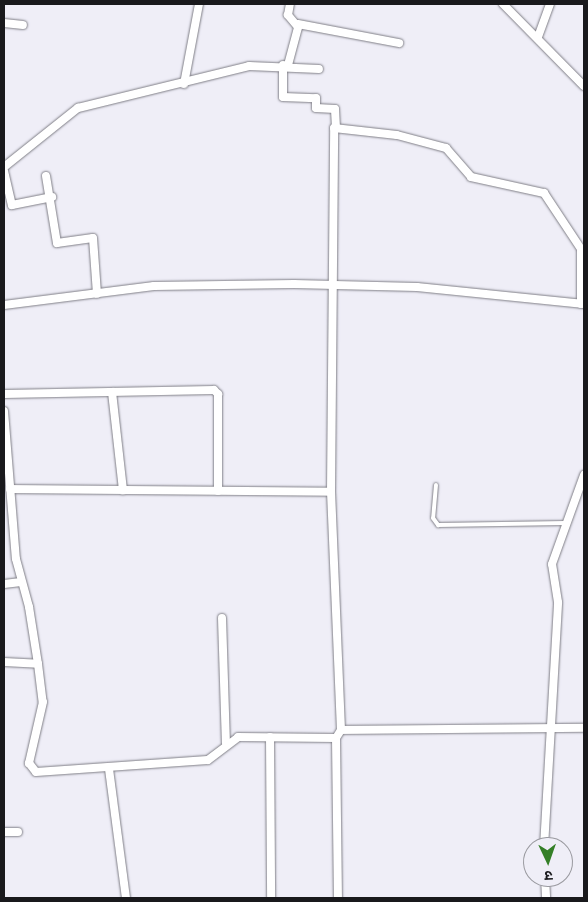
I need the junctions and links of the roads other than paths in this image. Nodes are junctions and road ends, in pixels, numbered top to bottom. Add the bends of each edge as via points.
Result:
1 (199, 4) edge
2 (290, 4) edge
3 (503, 4) edge
4 (550, 4) edge
5 (4, 23) edge
6 (298, 24) junction
7 (23, 25) dead end
8 (538, 37) junction
9 (399, 43) dead end
10 (286, 65) junction
11 (319, 69) dead end
12 (184, 84) junction
13 (584, 86) edge
14 (336, 127) junction
15 (4, 169) edge
16 (46, 176) dead end
17 (5, 187) edge
18 (52, 197) junction
19 (332, 285) junction
20 (97, 294) junction
21 (583, 304) edge
22 (4, 305) edge
23 (112, 392) junction
24 (4, 394) edge
25 (4, 412) edge
26 (584, 475) edge
27 (436, 486) dead end
28 (10, 489) junction
29 (123, 490) junction
30 (218, 491) junction
31 (331, 492) junction
32 (565, 523) junction
33 (21, 582) junction
34 (4, 584) edge
35 (222, 618) dead end
36 (4, 662) edge
37 (38, 664) junction
38 (550, 728) junction
39 (584, 728) edge
40 (341, 730) junction
41 (270, 737) junction
42 (336, 738) junction
43 (226, 743) junction
44 (109, 769) junction
45 (4, 832) edge
46 (18, 832) dead end
47 (545, 837) edge
48 (126, 898) edge
49 (271, 898) edge
50 (338, 898) edge

1 - 12 street
2 - 6 street via 288,15
3 - 8 street
4 - 8 street
5 - 7 street
6 - 9 street
6 - 10 street
8 - 13 street
10 - 11 street
10 - 12 street via 249,66
10 - 14 street via 283,97 316,98 316,108 335,109
12 - 15 street via 78,108
14 - 19 street via 332,130
14 - 21 street via 397,135 446,148 471,177 544,193 581,249
15 - 17 street
16 - 18 street
17 - 18 street via 12,205
18 - 20 street via 57,243 93,238
19 - 20 street via 154,286
19 - 21 street via 416,287
19 - 31 street
20 - 22 street
23 - 24 street
23 - 29 street
23 - 30 street via 216,391
25 - 28 street
26 - 32 street
27 - 32 lane via 433,518 438,525 555,520
28 - 29 street
28 - 33 street
29 - 30 street
30 - 31 street
31 - 40 street
32 - 38 street via 552,564 558,602
33 - 34 street
33 - 37 street via 30,607
35 - 43 street
36 - 37 street
37 - 44 street via 43,702 30,759 32,770
38 - 39 street
38 - 40 street
38 - 47 street
40 - 42 street
41 - 42 street
41 - 43 street via 238,736
41 - 49 street
42 - 50 street
43 - 44 street via 218,755 208,760
44 - 48 street
45 - 46 street

